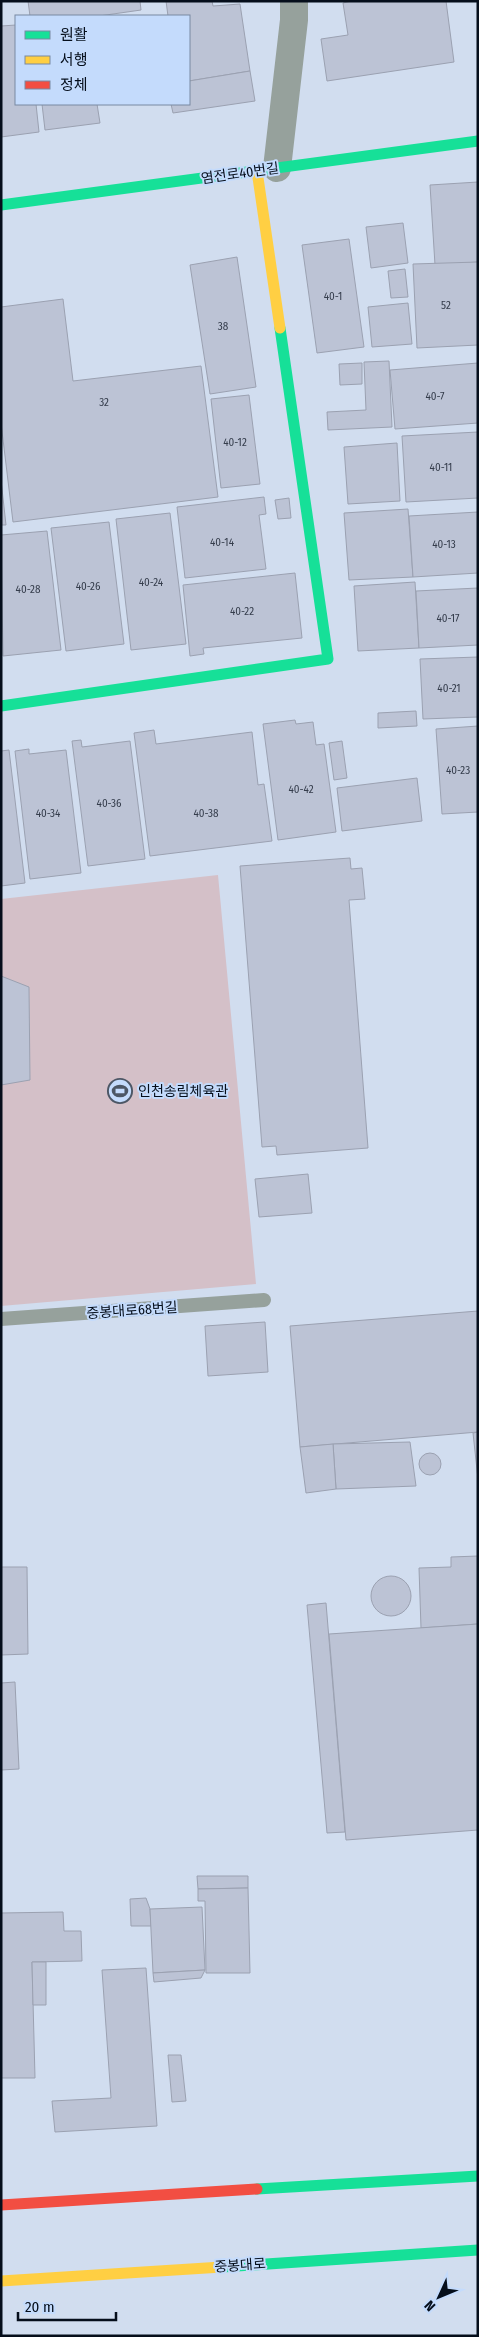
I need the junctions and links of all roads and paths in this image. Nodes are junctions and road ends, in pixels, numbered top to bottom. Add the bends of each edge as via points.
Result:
1 (294, 1) edge
2 (478, 141) edge
3 (267, 169) junction
4 (1, 205) edge
5 (1, 706) edge
6 (264, 1300) dead end
7 (1, 1319) edge
8 (478, 2176) edge
9 (1, 2205) edge
10 (478, 2250) edge
11 (1, 2280) edge

1 - 3 street via 294,20
2 - 3 street, 염전로40번길
3 - 4 street, 염전로40번길
3 - 5 street via 328,659
6 - 7 lane, 중봉대로68번길
8 - 9 street
10 - 11 street, 중봉대로

